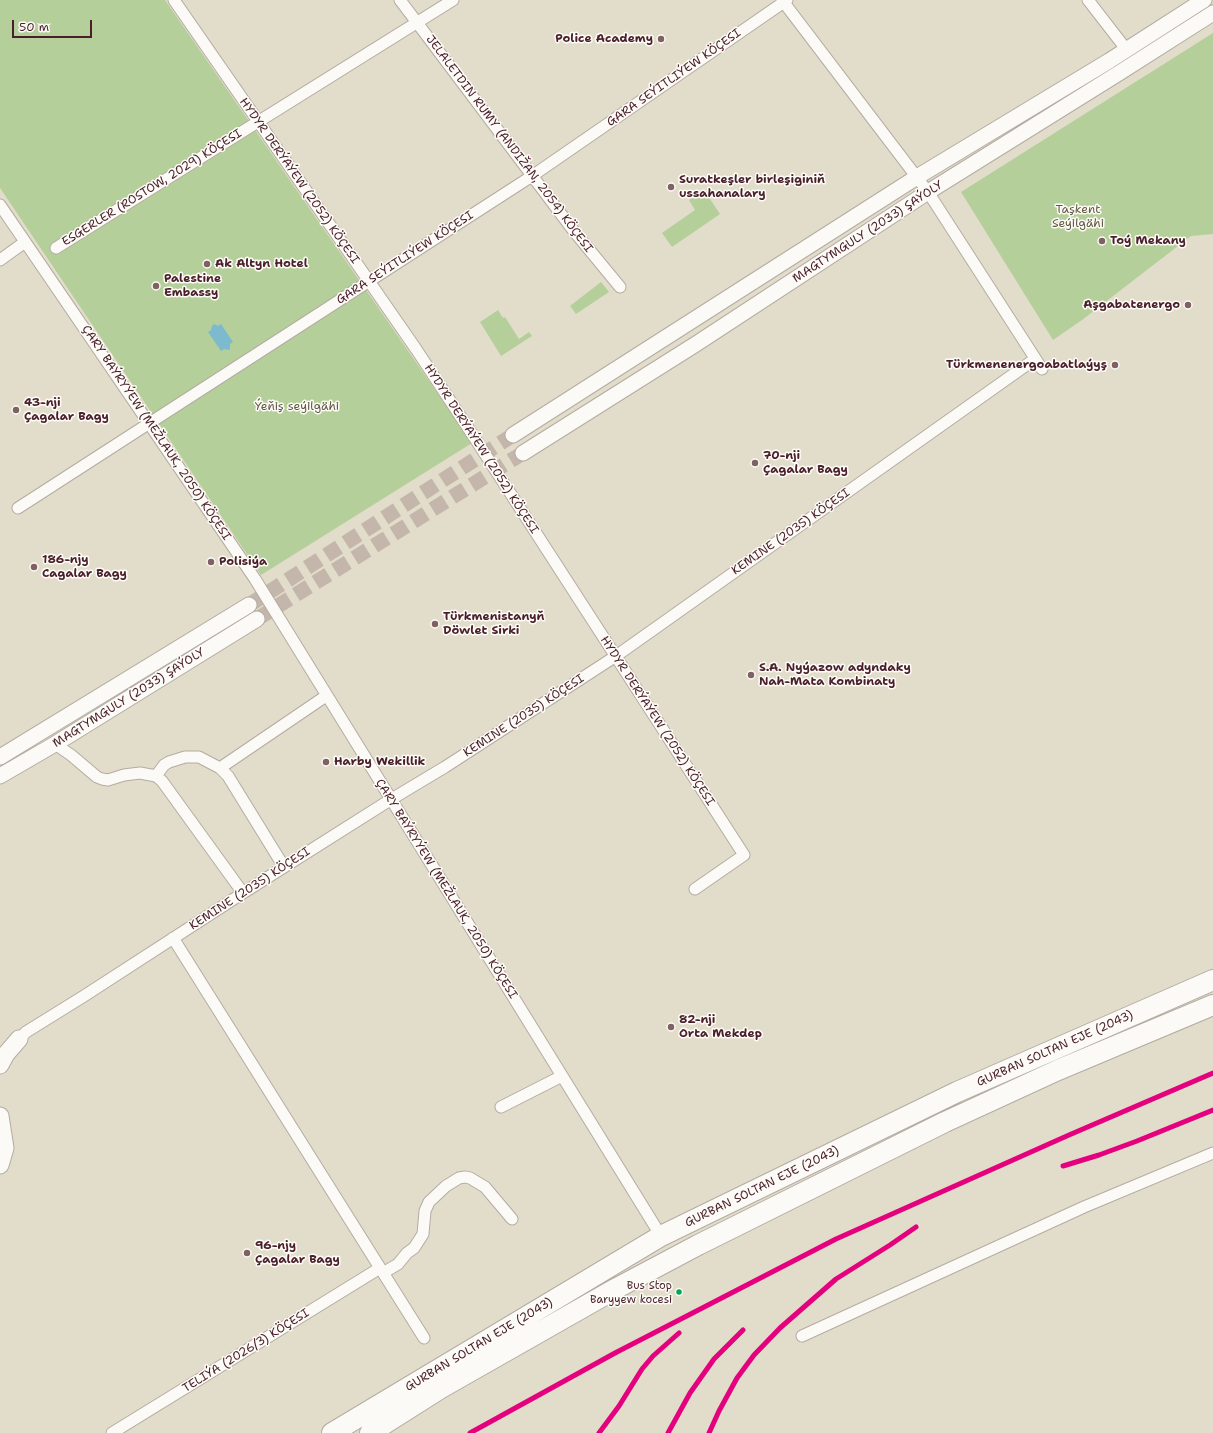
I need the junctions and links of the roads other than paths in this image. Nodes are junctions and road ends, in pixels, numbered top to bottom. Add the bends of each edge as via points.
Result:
1 (174, 0) edge
2 (400, 0) edge
3 (453, 0) edge
4 (1088, 0) edge
5 (1204, 0) edge
6 (784, 1) edge
7 (1213, 12) edge
8 (417, 23) junction
9 (1126, 49) junction
10 (258, 121) junction
11 (532, 176) junction
12 (917, 177) junction
13 (928, 192) junction
14 (0, 205) edge
15 (25, 242) junction
16 (56, 248) dead end
17 (0, 260) edge
18 (369, 282) junction
19 (620, 288) dead end
20 (1035, 359) junction
21 (1042, 369) dead end
22 (150, 424) junction
23 (513, 435) tunnel mouth
24 (523, 452) tunnel mouth
25 (18, 508) dead end
26 (248, 605) tunnel mouth
27 (256, 619) tunnel mouth
28 (616, 656) junction
29 (326, 696) junction
30 (55, 744) junction
31 (0, 757) edge
32 (220, 768) junction
33 (0, 776) edge
34 (156, 776) junction
35 (390, 800) junction
36 (284, 867) junction
37 (695, 889) dead end
38 (242, 893) junction
39 (173, 938) junction
40 (1213, 980) edge
41 (1213, 1005) edge
42 (19, 1039) junction
43 (0, 1051) edge
44 (0, 1065) edge
45 (562, 1076) junction
46 (501, 1107) dead end
47 (0, 1116) edge
48 (1213, 1153) edge
49 (0, 1166) edge
50 (512, 1219) dead end
51 (661, 1236) junction
52 (381, 1271) junction
53 (802, 1336) dead end
54 (424, 1338) dead end
55 (112, 1433) edge
56 (332, 1433) edge
57 (370, 1433) edge

1 - 10 street, HYDYR DERÝAÝEW (2052) KÖÇESI
2 - 8 street, JELALETDIN RUMY (ANDIŽAN, 2054) KÖÇESI
3 - 8 street, ESGERLER (ROSTOW, 2029) KÖÇESI
4 - 9 street
5 - 9 main road, MAGTYMGULY (2033) ŞAÝOLY
6 - 11 street, GARA SEÝITLIÝEW KÖÇESI
6 - 12 street
7 - 13 main road, MAGTYMGULY (2033) ŞAÝOLY
8 - 10 street, ESGERLER (ROSTOW, 2029) KÖÇESI
8 - 11 street, JELALETDIN RUMY (ANDIŽAN, 2054) KÖÇESI
9 - 12 main road, MAGTYMGULY (2033) ŞAÝOLY
10 - 16 street, ESGERLER (ROSTOW, 2029) KÖÇESI
10 - 18 street, HYDYR DERÝAÝEW (2052) KÖÇESI
11 - 18 street, GARA SEÝITLIÝEW KÖÇESI
11 - 19 street, JELALETDIN RUMY (ANDIŽAN, 2054) KÖÇESI
12 - 13 street
12 - 23 main road, MAGTYMGULY (2033) ŞAÝOLY
13 - 20 street
13 - 24 main road, MAGTYMGULY (2033) ŞAÝOLY via 696,344
14 - 15 street, ÇARY BAÝRYÝEW (MEŽLAUK, 2050) KÖÇESI
15 - 17 street
15 - 22 street, ÇARY BAÝRYÝEW (MEŽLAUK, 2050) KÖÇESI
18 - 22 street, GARA SEÝITLIÝEW KÖÇESI
18 - 28 street, HYDYR DERÝAÝEW (2052) KÖÇESI
20 - 21 street
20 - 28 street, KEMINE (2035) KÖÇESI
22 - 25 street, GARA SEÝITLIÝEW KÖÇESI
22 - 29 street, ÇARY BAÝRYÝEW (MEŽLAUK, 2050) KÖÇESI via 255,579
26 - 31 main road, MAGTYMGULY (2033) ŞAÝOLY
27 - 30 main road, MAGTYMGULY (2033) ŞAÝOLY
28 - 35 street, KEMINE (2035) KÖÇESI
28 - 37 street, HYDYR DERÝAÝEW (2052) KÖÇESI via 744,855
29 - 32 street
29 - 35 street, ÇARY BAÝRYÝEW (MEŽLAUK, 2050) KÖÇESI
30 - 33 main road, MAGTYMGULY (2033) ŞAÝOLY
30 - 34 street via 102,779 140,773
32 - 34 street via 199,757 185,757 164,765
32 - 36 street via 228,776
34 - 38 street
35 - 36 street, KEMINE (2035) KÖÇESI
35 - 45 street, ÇARY BAÝRYÝEW (MEŽLAUK, 2050) KÖÇESI
36 - 38 street, KEMINE (2035) KÖÇESI
38 - 39 street, KEMINE (2035) KÖÇESI
39 - 42 street, KEMINE (2035) KÖÇESI via 26,1032
39 - 52 street
40 - 51 highway, GURBAN SOLTAN EJE (2043) via 958,1092
41 - 57 highway, GURBAN SOLTAN EJE (2043) via 1058,1070 945,1122 698,1245 454,1380
42 - 43 street, KEMINE (2035) KÖÇESI
42 - 44 main road
45 - 46 street
45 - 51 street, ÇARY BAÝRYÝEW (MEŽLAUK, 2050) KÖÇESI
47 - 49 main road via 5,1148
48 - 53 street via 1084,1207
50 - 52 street, TELIÝA (2026/3) KÖÇESI via 485,1187 470,1178 459,1178 429,1202 425,1211 424,1234 414,1248 406,1253 398,1264
51 - 56 highway, GURBAN SOLTAN EJE (2043)
52 - 54 street
52 - 55 street, TELIÝA (2026/3) KÖÇESI

